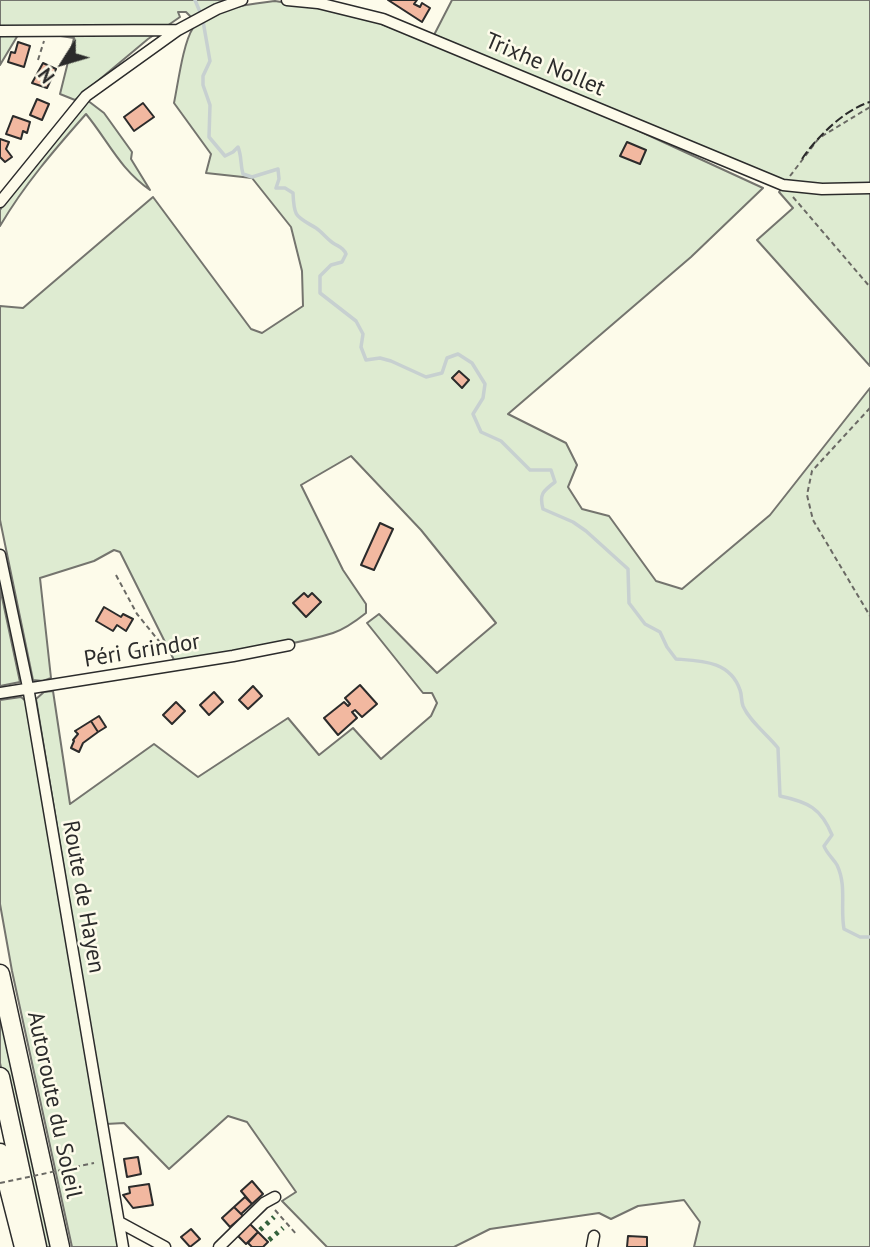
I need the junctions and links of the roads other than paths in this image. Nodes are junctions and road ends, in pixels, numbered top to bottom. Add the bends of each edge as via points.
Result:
1 (242, 0) edge
2 (286, 0) edge
3 (178, 30) junction
4 (0, 31) edge
5 (870, 188) edge
6 (1, 198) edge
7 (0, 555) edge
8 (289, 645) dead end
9 (28, 687) junction
10 (0, 693) edge
11 (0, 974) edge
12 (0, 1077) edge
13 (0, 1153) edge
14 (271, 1199) road end
15 (119, 1222) junction
16 (24, 1247) edge
17 (37, 1247) edge
18 (60, 1247) edge
19 (123, 1247) edge
20 (165, 1247) edge
21 (219, 1247) edge

1 - 3 street
2 - 5 street, Trixhe Nollet via 383,19 783,185
3 - 4 street
3 - 6 street via 86,96
7 - 9 street, Route de Hayen
8 - 9 street, Péri Grindor
9 - 10 street, Péri Grindor
9 - 15 street, Route de Hayen
11 - 18 highway, Autoroute du Soleil
12 - 17 highway, Autoroute du Soleil
13 - 16 highway
14 - 21 street
15 - 19 street, Route de Hayen
15 - 20 street

